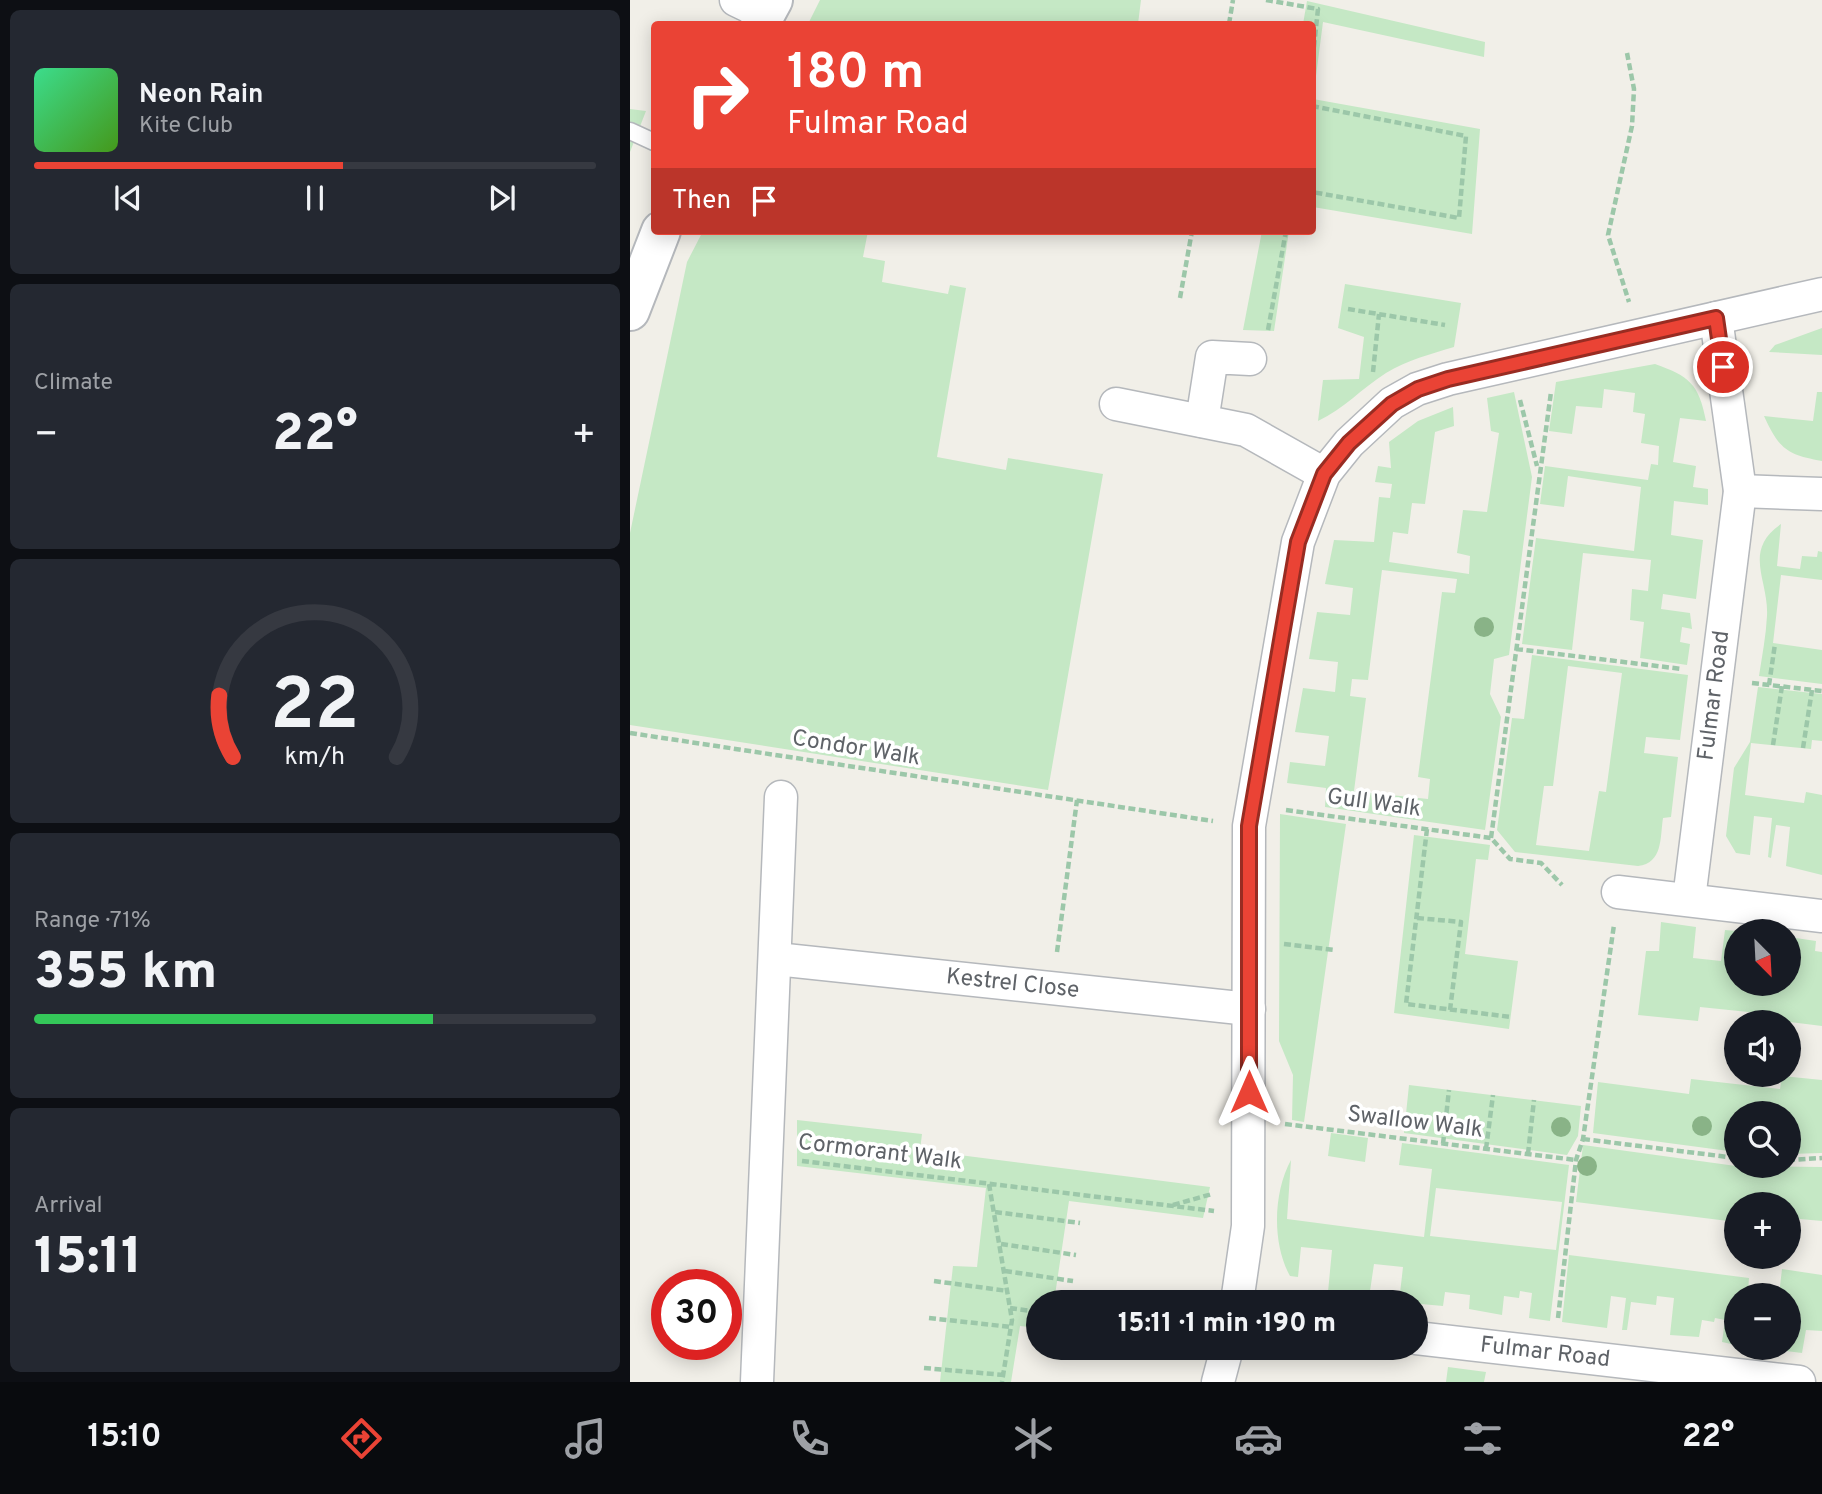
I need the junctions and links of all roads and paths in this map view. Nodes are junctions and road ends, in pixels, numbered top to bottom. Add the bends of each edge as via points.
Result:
1 (1233, 0) edge
2 (1266, 0) edge
3 (1230, 21) edge
4 (1316, 28) edge
5 (1627, 53) dead end
6 (1316, 107) edge
7 (630, 131) edge
8 (651, 141) edge
9 (1316, 192) edge
10 (659, 235) edge
11 (1191, 235) edge
12 (1285, 235) edge
13 (1822, 294) edge
14 (1180, 298) dead end
15 (1348, 309) dead end
16 (630, 312) edge
17 (1379, 314) junction
18 (1716, 318) junction
19 (1445, 325) dead end
20 (1268, 331) dead end
21 (1640, 336) junction
22 (1556, 356) junction
23 (1250, 359) dead end
24 (1512, 365) junction
25 (1116, 404) dead end
26 (1392, 404) junction
27 (1202, 421) junction
28 (1538, 470) junction
29 (1324, 474) junction
30 (1740, 491) junction
31 (1822, 494) edge
32 (1775, 644) dead end
33 (1516, 649) junction
34 (1717, 676) junction
35 (1769, 685) junction
36 (1782, 686) junction
37 (1812, 690) junction
38 (1822, 691) edge
39 (630, 733) edge
40 (1773, 745) dead end
41 (1803, 748) dead end
42 (781, 797) dead end
43 (1077, 800) junction
44 (1251, 816) junction
45 (1427, 829) junction
46 (1491, 838) junction
47 (1562, 885) dead end
48 (1618, 892) joint
49 (1689, 899) junction
50 (1822, 916) edge
51 (1417, 918) junction
52 (1249, 939) junction
53 (1335, 950) dead end
54 (776, 959) junction
55 (1052, 988) junction
56 (1249, 1009) junction
57 (1450, 1010) junction
58 (1511, 1017) dead end
59 (1449, 1090) dead end
60 (1493, 1096) dead end
61 (1534, 1100) dead end
62 (1250, 1120) junction
63 (1583, 1139) junction
64 (1443, 1144) junction
65 (1486, 1149) junction
66 (1528, 1154) junction
67 (767, 1156) junction
68 (1724, 1157) edge
69 (1822, 1158) edge
70 (1801, 1159) edge
71 (1576, 1160) junction
72 (989, 1184) junction
73 (1248, 1184) junction
74 (1169, 1206) junction
75 (994, 1212) junction
76 (1247, 1216) junction
77 (1080, 1223) dead end
78 (1001, 1244) junction
79 (1076, 1255) dead end
80 (1005, 1271) junction
81 (934, 1281) dead end
82 (1073, 1281) dead end
83 (1238, 1290) edge
84 (1008, 1292) junction
85 (1010, 1308) junction
86 (1026, 1310) edge
87 (929, 1318) dead end
88 (1011, 1327) junction
89 (1428, 1339) edge
90 (1553, 1353) junction
91 (1224, 1360) edge
92 (924, 1368) dead end
93 (1004, 1376) junction
94 (1686, 1377) edge
95 (757, 1382) edge
96 (1002, 1382) edge
97 (1218, 1382) edge
98 (1799, 1382) edge

1 - 3 path
2 - 4 path via 1318,9
5 - 21 path via 1634,89 1632,126 1608,235
6 - 9 path via 1466,136 1459,218
7 - 8 lane
10 - 16 street
11 - 14 path
12 - 20 path
13 - 18 street
15 - 17 path
17 - 19 path
17 - 26 path via 1372,384
18 - 21 street
18 - 30 street, Fulmar Road
21 - 22 street
22 - 24 street
22 - 28 path
23 - 27 street via 1213,357
24 - 26 street via 1448,379
24 - 28 path
25 - 27 street
26 - 29 street via 1349,443
27 - 29 street via 1246,430
28 - 33 path
29 - 44 street via 1298,542
30 - 31 street
30 - 34 street, Fulmar Road
32 - 35 path
33 - 34 path
33 - 46 path
34 - 35 path
34 - 49 street, Fulmar Road
35 - 36 path
36 - 37 path
36 - 40 path
37 - 38 path
37 - 41 path
39 - 43 path, Condor Walk
42 - 54 street
43 - 44 path, Condor Walk
43 - 55 path
44 - 45 path, Gull Walk
44 - 52 street
45 - 46 path, Gull Walk
45 - 51 path
46 - 47 path via 1510,859 1541,863
48 - 49 street
48 - 63 path
49 - 50 street
51 - 57 path via 1406,1004
51 - 57 path via 1461,922
52 - 53 path
52 - 56 street
54 - 55 street, Kestrel Close
54 - 67 street
55 - 56 street, Kestrel Close
56 - 62 street
57 - 58 path
59 - 64 path
60 - 65 path
61 - 66 path
62 - 64 path, Swallow Walk
62 - 73 street
63 - 68 path
63 - 71 path
64 - 65 path, Swallow Walk
65 - 66 path, Swallow Walk
66 - 71 path, Swallow Walk
67 - 72 path, Cormorant Walk
67 - 95 street
69 - 70 path
71 - 90 path
72 - 74 path, Cormorant Walk
72 - 75 path, Cormorant Walk
73 - 74 path, Cormorant Walk
73 - 76 street
74 - 76 path, Cormorant Walk
75 - 77 path
75 - 78 path, Cormorant Walk
76 - 83 street
78 - 79 path
78 - 80 path, Cormorant Walk
80 - 82 path
80 - 84 path, Cormorant Walk
81 - 84 path
84 - 85 path, Cormorant Walk
85 - 86 path
85 - 88 path, Cormorant Walk
87 - 88 path
88 - 93 path, Cormorant Walk
89 - 90 street, Fulmar Road
90 - 94 street, Fulmar Road
91 - 97 street
92 - 93 path
93 - 96 path, Cormorant Walk
94 - 98 street, Fulmar Road

